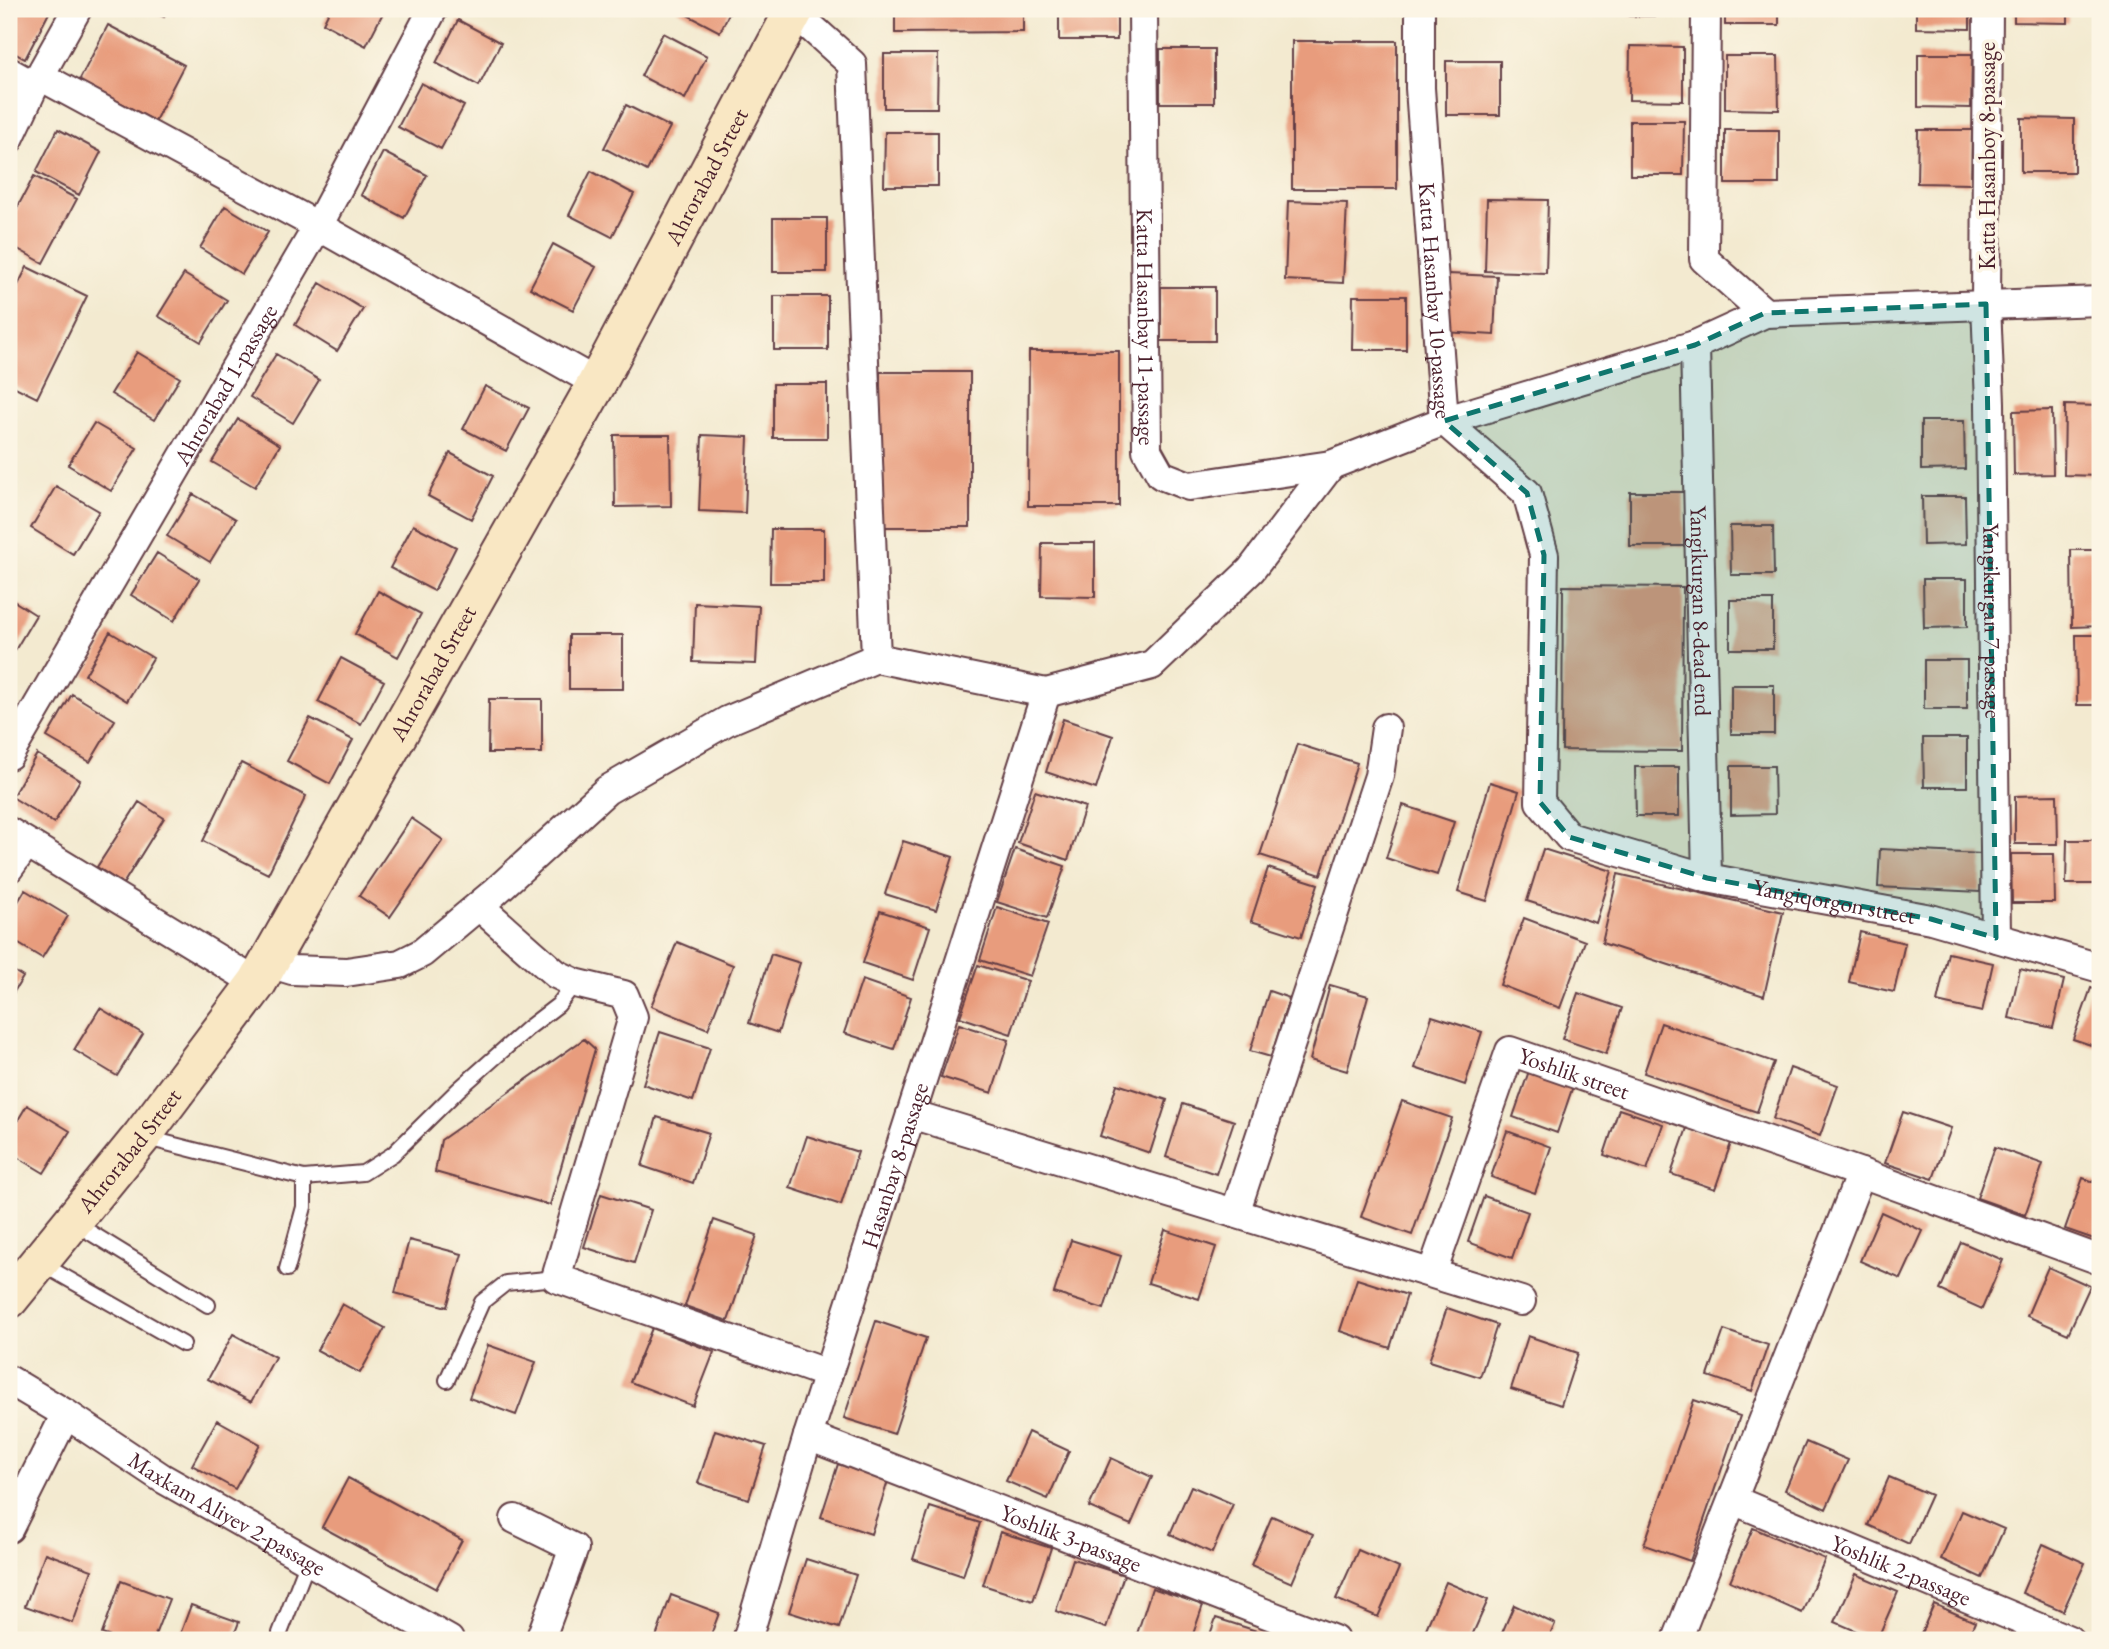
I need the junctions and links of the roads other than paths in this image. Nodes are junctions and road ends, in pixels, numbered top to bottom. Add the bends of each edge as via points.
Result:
1 (77, 9) edge
2 (433, 9) edge
3 (1143, 9) edge
4 (1420, 9) edge
5 (1706, 9) edge
6 (1988, 9) edge
7 (794, 10) edge
8 (9, 72) edge
9 (37, 81) junction
10 (9, 139) edge
11 (318, 226) junction
12 (2100, 301) edge
13 (1986, 304) junction
14 (1765, 313) junction
15 (1695, 345) junction
16 (597, 383) junction
17 (1444, 421) junction
18 (1331, 465) junction
19 (876, 658) junction
20 (1046, 693) junction
21 (1387, 728) dead end
22 (9, 755) edge
23 (1569, 837) joint
24 (18, 838) edge
25 (9, 868) edge
26 (1707, 878) junction
27 (479, 906) junction
28 (1996, 938) junction
29 (2100, 968) edge
30 (263, 973) junction
31 (575, 983) junction
32 (911, 1114) junction
33 (142, 1136) junction
34 (1861, 1173) junction
35 (304, 1178) junction
36 (1235, 1213) junction
37 (72, 1222) junction
38 (2100, 1259) edge
39 (39, 1262) junction
40 (287, 1269) dead end
41 (1432, 1273) junction
42 (556, 1278) junction
43 (9, 1299) edge
44 (1521, 1301) dead end
45 (208, 1305) dead end
46 (183, 1344) dead end
47 (828, 1374) junction
48 (9, 1380) edge
49 (447, 1380) dead end
50 (66, 1414) junction
51 (808, 1436) junction
52 (1733, 1500) junction
53 (515, 1519) dead end
54 (9, 1528) edge
55 (308, 1561) junction
56 (280, 1633) dead end
57 (449, 1640) edge
58 (540, 1640) edge
59 (747, 1640) edge
60 (1334, 1640) edge
61 (1677, 1640) edge
62 (2068, 1640) edge

1 - 9 street
2 - 11 street, Ahrorabad 1-passage
3 - 18 street, Katta Hasanbay 11-passage via 1147,450 1161,475 1189,486
4 - 17 street, Katta Hasanbay 10-passage via 1420,89
5 - 14 street via 1704,259
6 - 13 street, Katta Hasanboy 8-passage
7 - 16 street, Ahrorabad Srteet
7 - 19 street via 852,64
8 - 9 street
9 - 10 street
9 - 11 street
11 - 16 street
11 - 22 street, Ahrorabad 1-passage
12 - 13 street
13 - 14 street
13 - 28 street, Yangikurgan 7-passage
14 - 15 street, Katta Hasanbay 11-passage
15 - 17 street, Katta Hasanbay 11-passage
15 - 26 street, Yangikurgan 8-dead end
16 - 30 street, Ahrorabad Srteet
17 - 18 street, Katta Hasanbay 11-passage
17 - 23 street, Katta Hasanbay 10-passage via 1527,493 1544,555 1540,802
18 - 20 street via 1251,570 1152,665
19 - 20 street
19 - 27 street via 727,721 607,790
20 - 32 street, Hasanbay 8-passage
21 - 36 street via 1379,776
23 - 26 street, Yangiqorgon street
24 - 25 street
24 - 30 street
26 - 28 street, Yangiqorgon street via 1931,919
27 - 30 street via 422,953 400,964 346,972
27 - 31 street via 556,974
28 - 29 street, Yangiqorgon street
30 - 33 street, Ahrorabad Srteet
31 - 35 lane via 558,1005 393,1154 363,1173
31 - 42 street via 624,995 632,1017
32 - 36 street
32 - 47 street, Hasanbay 8-passage
33 - 35 lane
33 - 37 street, Ahrorabad Srteet
34 - 38 street, Yoshlik street
34 - 41 street, Yoshlik street via 1510,1051
34 - 52 street
35 - 40 lane via 304,1207
36 - 41 street
37 - 39 street, Ahrorabad Srteet
37 - 45 lane
39 - 43 street, Ahrorabad Srteet
39 - 46 lane
41 - 44 street
42 - 47 street
42 - 49 lane via 506,1283 482,1302
47 - 51 street, Hasanbay 8-passage
48 - 50 street, Maxkam Aliyev 2-passage
50 - 54 street
50 - 55 street, Maxkam Aliyev 2-passage via 162,1478
51 - 59 street, Hasanbay 8-passage
51 - 60 street, Yoshlik 3-passage
52 - 61 street
52 - 62 street, Yoshlik 2-passage
53 - 58 street via 574,1548
55 - 56 lane
55 - 57 street, Maxkam Aliyev 2-passage

